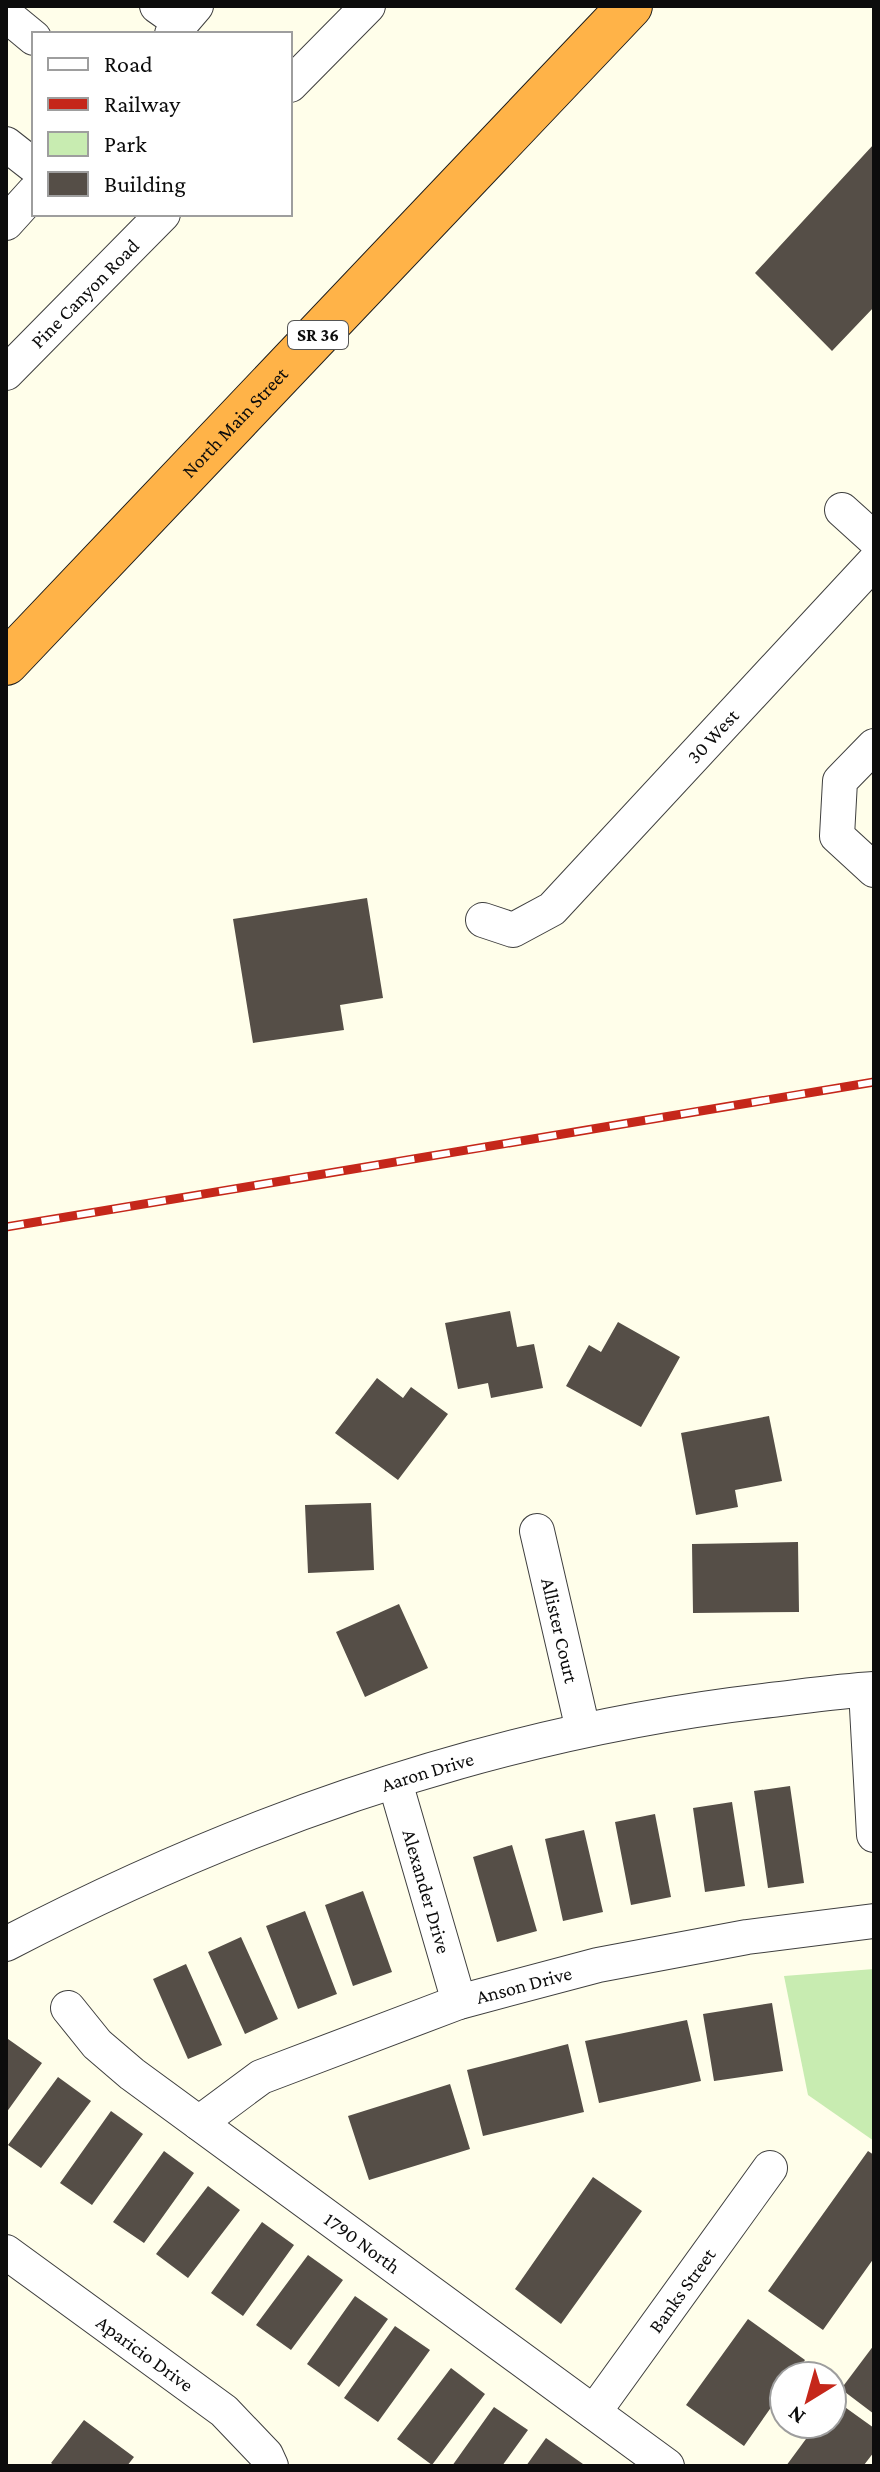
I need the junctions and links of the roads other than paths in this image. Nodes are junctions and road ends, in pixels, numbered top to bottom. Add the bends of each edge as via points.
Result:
1 (368, 6) edge
2 (630, 6) edge
3 (6, 15) edge
4 (32, 36) edge
5 (292, 83) edge
6 (6, 144) edge
7 (32, 164) edge
8 (32, 194) edge
9 (161, 216) edge
10 (6, 223) edge
11 (6, 373) edge
12 (842, 510) dead end
13 (874, 539) edge
14 (868, 581) edge
15 (6, 663) edge
16 (874, 746) edge
17 (874, 870) edge
18 (483, 920) dead end
19 (537, 1531) dead end
20 (870, 1689) edge
21 (583, 1730) junction
22 (395, 1782) junction
23 (874, 1835) edge
24 (874, 1921) edge
25 (11, 1930) edge
26 (459, 2002) junction
27 (68, 2008) dead end
28 (199, 2123) junction
29 (770, 2168) dead end
30 (6, 2252) edge
31 (594, 2412) junction
32 (271, 2466) edge
33 (667, 2466) edge

1 - 5 street
2 - 15 highway, North Main Street / SR 36
3 - 4 street
6 - 7 street
8 - 10 street
9 - 11 street, Pine Canyon Road
12 - 13 street
14 - 18 street, 30 West via 552,909 513,930
16 - 17 street via 840,781 837,836
19 - 21 street, Allister Court
20 - 21 street, Aaron Drive via 721,1706
20 - 23 street
21 - 22 street, Aaron Drive
22 - 25 street, Aaron Drive via 290,1816
22 - 26 street, Alexander Drive
24 - 26 street, Anson Drive via 747,1937 598,1965
26 - 28 street, Anson Drive via 261,2077
27 - 28 street, 1790 North via 97,2044
28 - 31 street, 1790 North
29 - 31 street, Banks Street
30 - 32 street, Aparicio Drive via 224,2411
31 - 33 street, 1790 North

